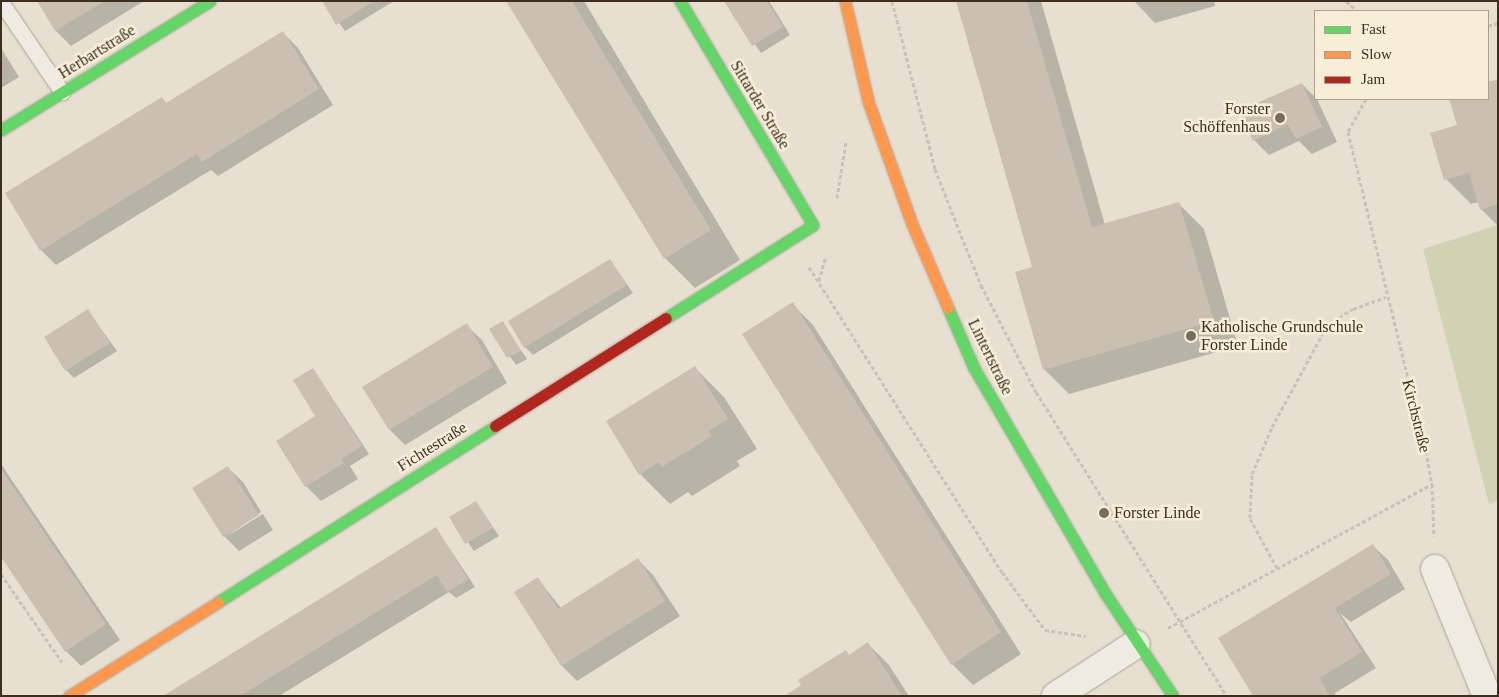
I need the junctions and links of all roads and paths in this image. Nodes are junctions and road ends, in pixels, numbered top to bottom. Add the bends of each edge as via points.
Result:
1 (210, 1) edge
2 (680, 1) edge
3 (845, 1) edge
4 (892, 1) edge
5 (1346, 1) edge
6 (1, 2) edge
7 (1356, 10) edge
8 (62, 92) junction
9 (1365, 100) edge
10 (868, 101) junction
11 (1, 130) edge
12 (837, 202) dead end
13 (813, 225) joint
14 (791, 240) junction
15 (826, 256) dead end
16 (818, 282) junction
17 (1386, 297) junction
18 (1432, 484) junction
19 (1277, 568) junction
20 (1435, 569) joint
21 (1, 574) edge
22 (1180, 622) junction
23 (1136, 644) junction
24 (80, 688) junction
25 (69, 696) edge
26 (1056, 696) edge
27 (1173, 696) edge
28 (1227, 696) edge
29 (1487, 696) edge

1 - 8 street, Herbartstraße
2 - 13 street, Sittarder Straße
3 - 10 street, Lintertstraße
4 - 22 path via 935,169 981,285 1036,392
5 - 7 path
6 - 8 lane
8 - 11 street, Herbartstraße
9 - 17 path, Kirchstraße via 1348,132
10 - 12 path via 844,146
10 - 23 street, Lintertstraße via 912,224 974,368
13 - 14 street, Fichtestraße
14 - 16 path
14 - 24 street, Fichtestraße
15 - 16 path
16 - 23 path via 1002,572 1046,630
17 - 18 path, Kirchstraße
17 - 19 path via 1353,309 1328,324 1272,427 1252,474 1250,518
18 - 19 path
18 - 20 path, Kirchstraße
19 - 22 path
20 - 29 street
21 - 24 path
22 - 23 path
22 - 28 path
23 - 26 street
23 - 27 street, Lintertstraße
24 - 25 street, Fichtestraße

